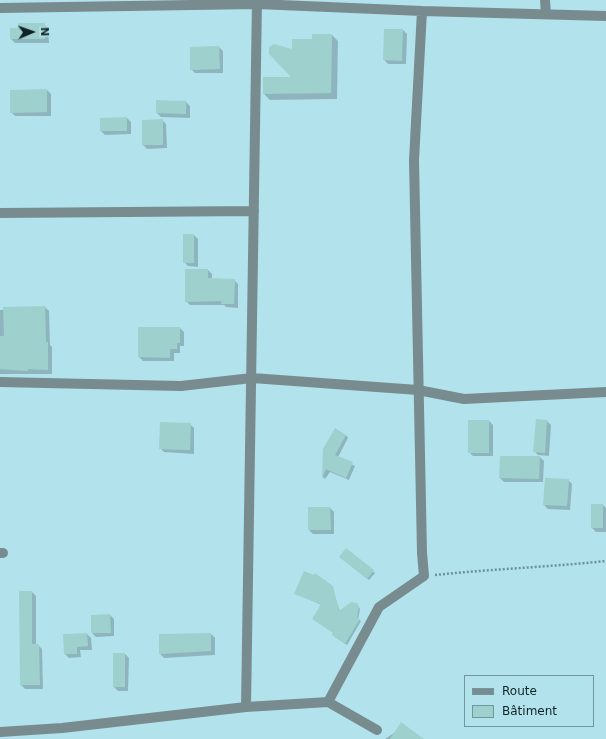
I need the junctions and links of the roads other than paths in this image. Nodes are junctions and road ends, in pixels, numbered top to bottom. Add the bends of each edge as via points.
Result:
1 (545, 0) edge
2 (257, 2) edge
3 (0, 8) edge
4 (422, 11) junction
5 (546, 14) junction
6 (606, 16) edge
7 (254, 211) junction
8 (0, 213) edge
9 (252, 378) junction
10 (0, 382) edge
11 (418, 390) junction
12 (606, 392) edge
13 (328, 702) junction
14 (246, 707) junction
15 (377, 730) dead end
16 (0, 732) edge

1 - 5 street
2 - 3 street
2 - 4 street
2 - 7 street
4 - 5 street
4 - 11 street via 414,160
5 - 6 street
7 - 8 street
7 - 9 street
9 - 10 street via 181,386
9 - 11 street
9 - 14 street
11 - 12 street via 464,399
11 - 13 street via 424,576 379,606
13 - 14 street
13 - 15 street
14 - 16 street via 62,728

